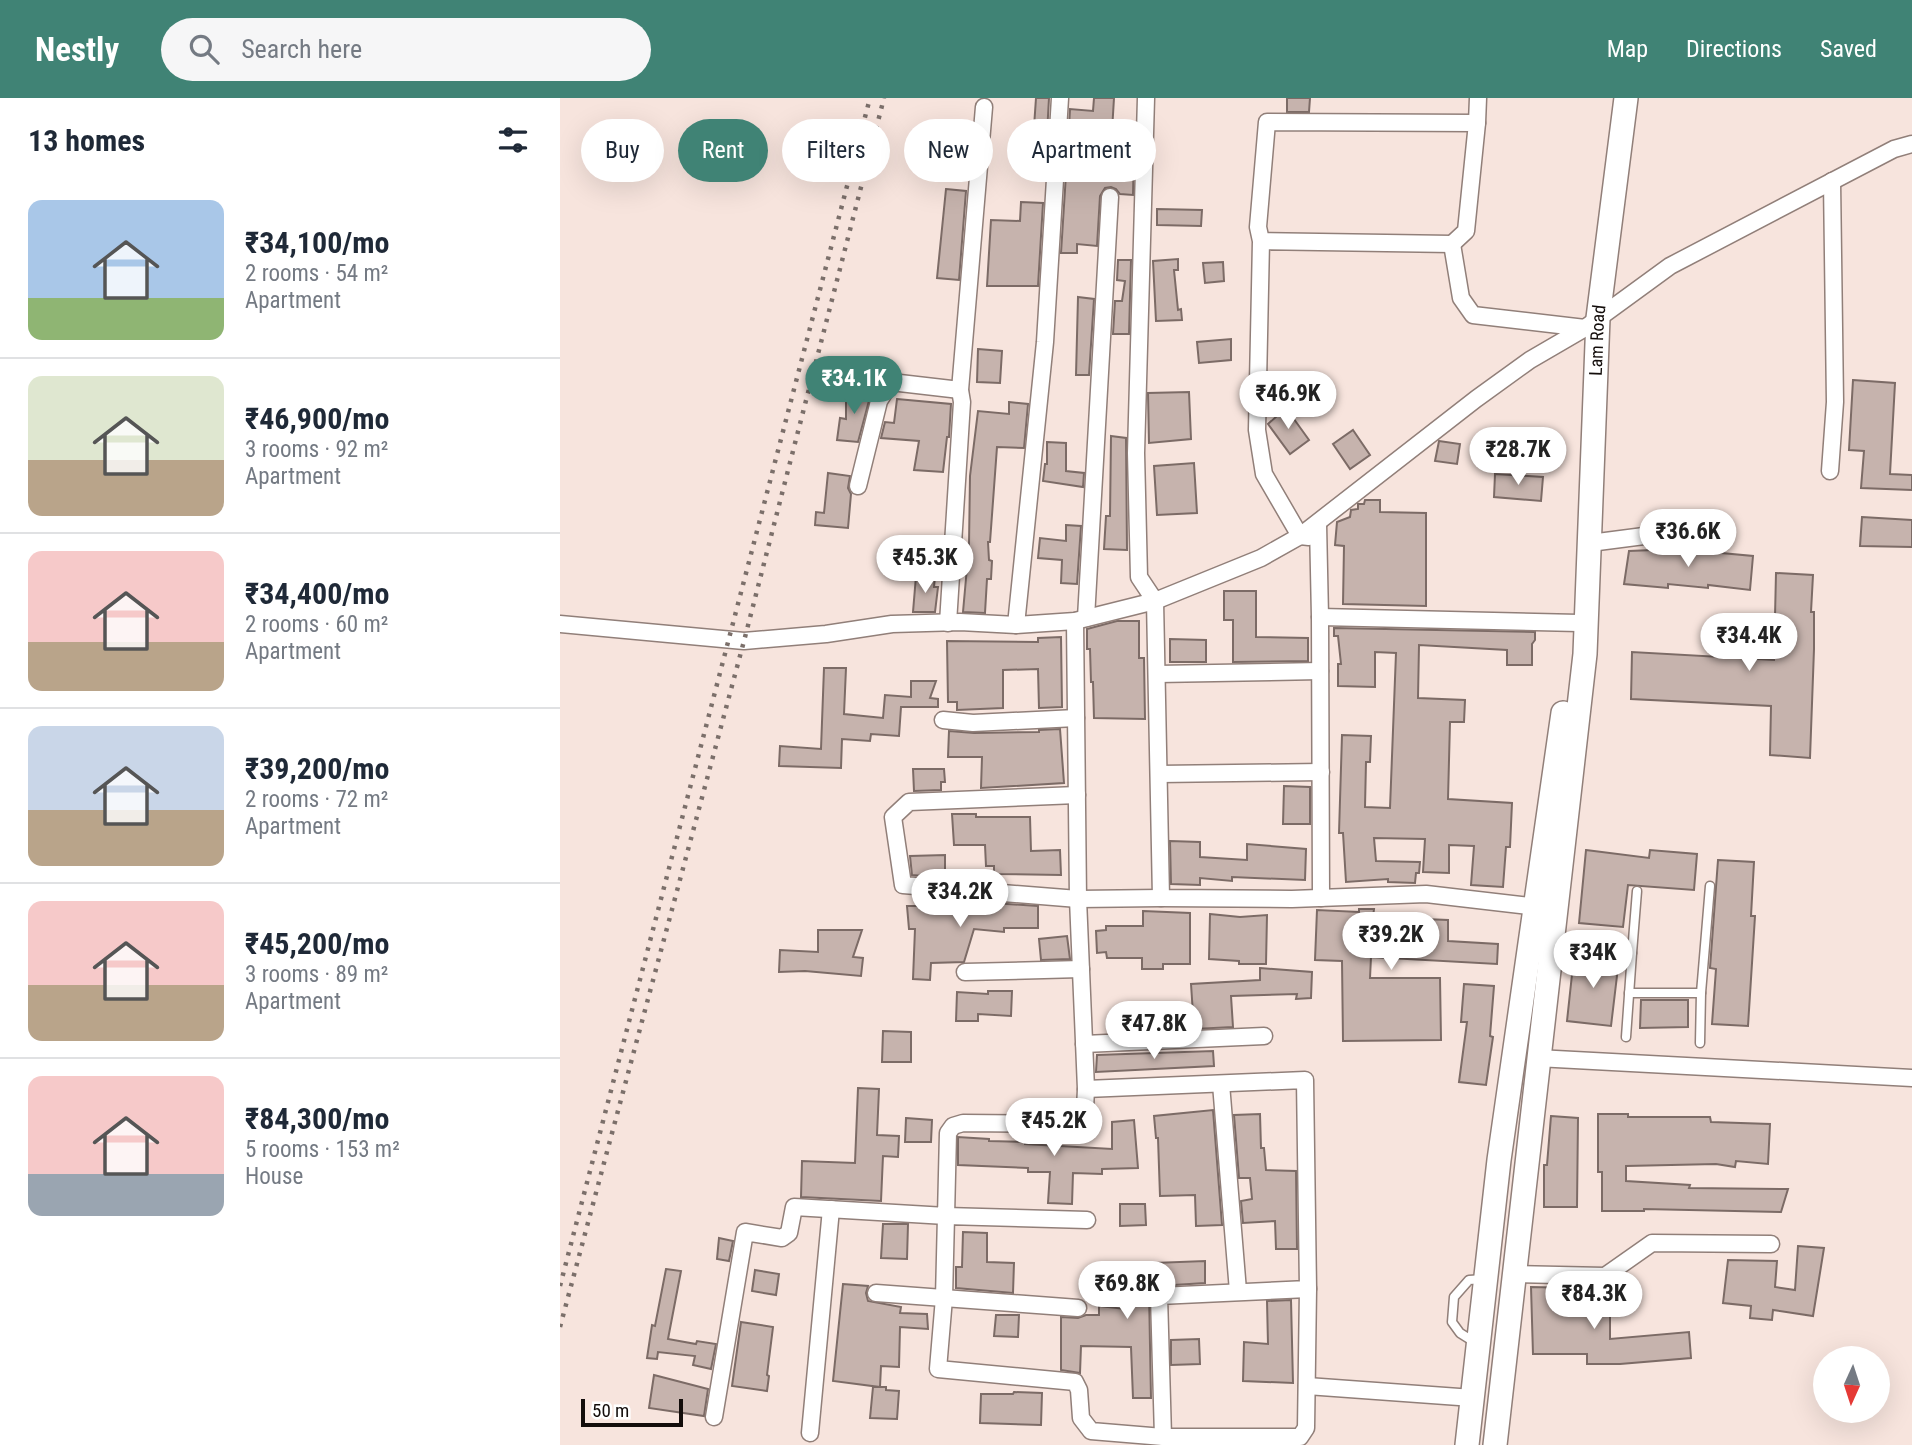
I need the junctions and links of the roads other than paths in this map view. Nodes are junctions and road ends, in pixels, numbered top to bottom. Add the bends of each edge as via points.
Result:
1 (1060, 98) edge
2 (1146, 98) edge
3 (1478, 98) edge
4 (1626, 98) edge
5 (984, 107) dead end
6 (1477, 123) junction
7 (1912, 144) edge
8 (1832, 181) junction
9 (1110, 197) dead end
10 (1261, 241) junction
11 (1452, 244) junction
12 (1591, 323) junction
13 (960, 390) junction
14 (1829, 471) dead end
15 (858, 486) dead end
16 (1318, 530) junction
17 (1300, 536) junction
18 (1717, 538) dead end
19 (1590, 543) junction
20 (1588, 586) junction
21 (1155, 601) junction
22 (1320, 617) junction
23 (1081, 620) junction
24 (948, 623) junction
25 (1578, 623) junction
26 (560, 624) edge
27 (1016, 625) junction
28 (1320, 671) junction
29 (1157, 674) junction
30 (1076, 718) junction
31 (943, 720) dead end
32 (1321, 772) junction
33 (1159, 774) junction
34 (1077, 795) junction
35 (1710, 887) dead end
36 (1637, 891) dead end
37 (1161, 898) junction
38 (1321, 898) junction
39 (1078, 899) junction
40 (1545, 908) junction
41 (1550, 948) junction
42 (1632, 953) junction
43 (1081, 969) junction
44 (965, 972) dead end
45 (1629, 993) junction
46 (1701, 993) junction
47 (1264, 1036) dead end
48 (1626, 1037) dead end
49 (1700, 1043) dead end
50 (1084, 1044) junction
51 (1537, 1058) junction
52 (1912, 1078) edge
53 (1222, 1084) junction
54 (1086, 1089) junction
55 (831, 1209) junction
56 (946, 1216) junction
57 (1087, 1220) dead end
58 (1771, 1244) dead end
59 (1513, 1280) junction
60 (1486, 1281) junction
61 (1308, 1289) junction
62 (1238, 1291) junction
63 (876, 1293) dead end
64 (944, 1298) junction
65 (1078, 1308) dead end
66 (1307, 1387) junction
67 (1473, 1398) junction
68 (714, 1417) dead end
69 (810, 1433) dead end
70 (1163, 1437) junction
71 (1467, 1445) edge
72 (1495, 1445) edge

1 - 27 street via 1045,342
2 - 21 street via 1136,453 1139,577
3 - 6 street
4 - 12 main road, Lam Road
5 - 13 street
6 - 10 street via 1267,122 1258,227
6 - 11 street via 1466,231
7 - 8 street
8 - 12 street via 1670,266
8 - 14 street via 1835,402
9 - 23 street
10 - 11 street
10 - 17 street via 1257,430 1264,474
11 - 12 street via 1461,298 1473,315
12 - 16 street via 1476,398
12 - 19 main road, Lam Road
13 - 15 street via 891,382 879,401
13 - 24 street
16 - 17 street
16 - 22 street
17 - 21 street via 1261,558
18 - 19 street via 1644,536
19 - 20 main road, Lam Road
20 - 25 main road
20 - 40 main road via 1585,654
21 - 23 street
21 - 29 street
22 - 25 street
22 - 28 street
23 - 27 street
23 - 30 street
24 - 26 street via 892,624 744,641
24 - 27 street
25 - 40 main road
28 - 29 street
28 - 32 street
29 - 33 street
30 - 31 street
30 - 34 street
32 - 33 street
32 - 38 street
33 - 37 street
34 - 39 street
34 - 39 street via 909,802 894,817 904,885
35 - 46 lane
36 - 42 lane
37 - 38 street
37 - 39 street
38 - 40 street via 1426,894
39 - 43 street
40 - 41 main road
40 - 60 main road via 1499,1160
41 - 42 lane
41 - 51 main road
42 - 45 lane
43 - 44 street
43 - 50 street
45 - 46 lane
45 - 48 lane
46 - 49 lane
47 - 50 street
50 - 54 street
51 - 52 street
51 - 59 main road
53 - 54 street
53 - 61 street via 1305,1080
53 - 62 street
54 - 56 street via 1085,1109 1075,1124 953,1126 948,1133
55 - 56 street
55 - 68 street via 794,1207 789,1233 782,1238 746,1232
55 - 69 street
56 - 57 street
56 - 64 street
58 - 59 street via 1652,1243 1605,1276
59 - 60 lane
59 - 72 main road
60 - 67 main road
61 - 62 street
61 - 66 street
62 - 70 street via 1159,1296
63 - 64 street
64 - 65 street
64 - 70 street via 938,1369 1075,1382 1081,1418 1091,1431
66 - 67 street
66 - 70 street via 1306,1427 1300,1437
67 - 71 main road

